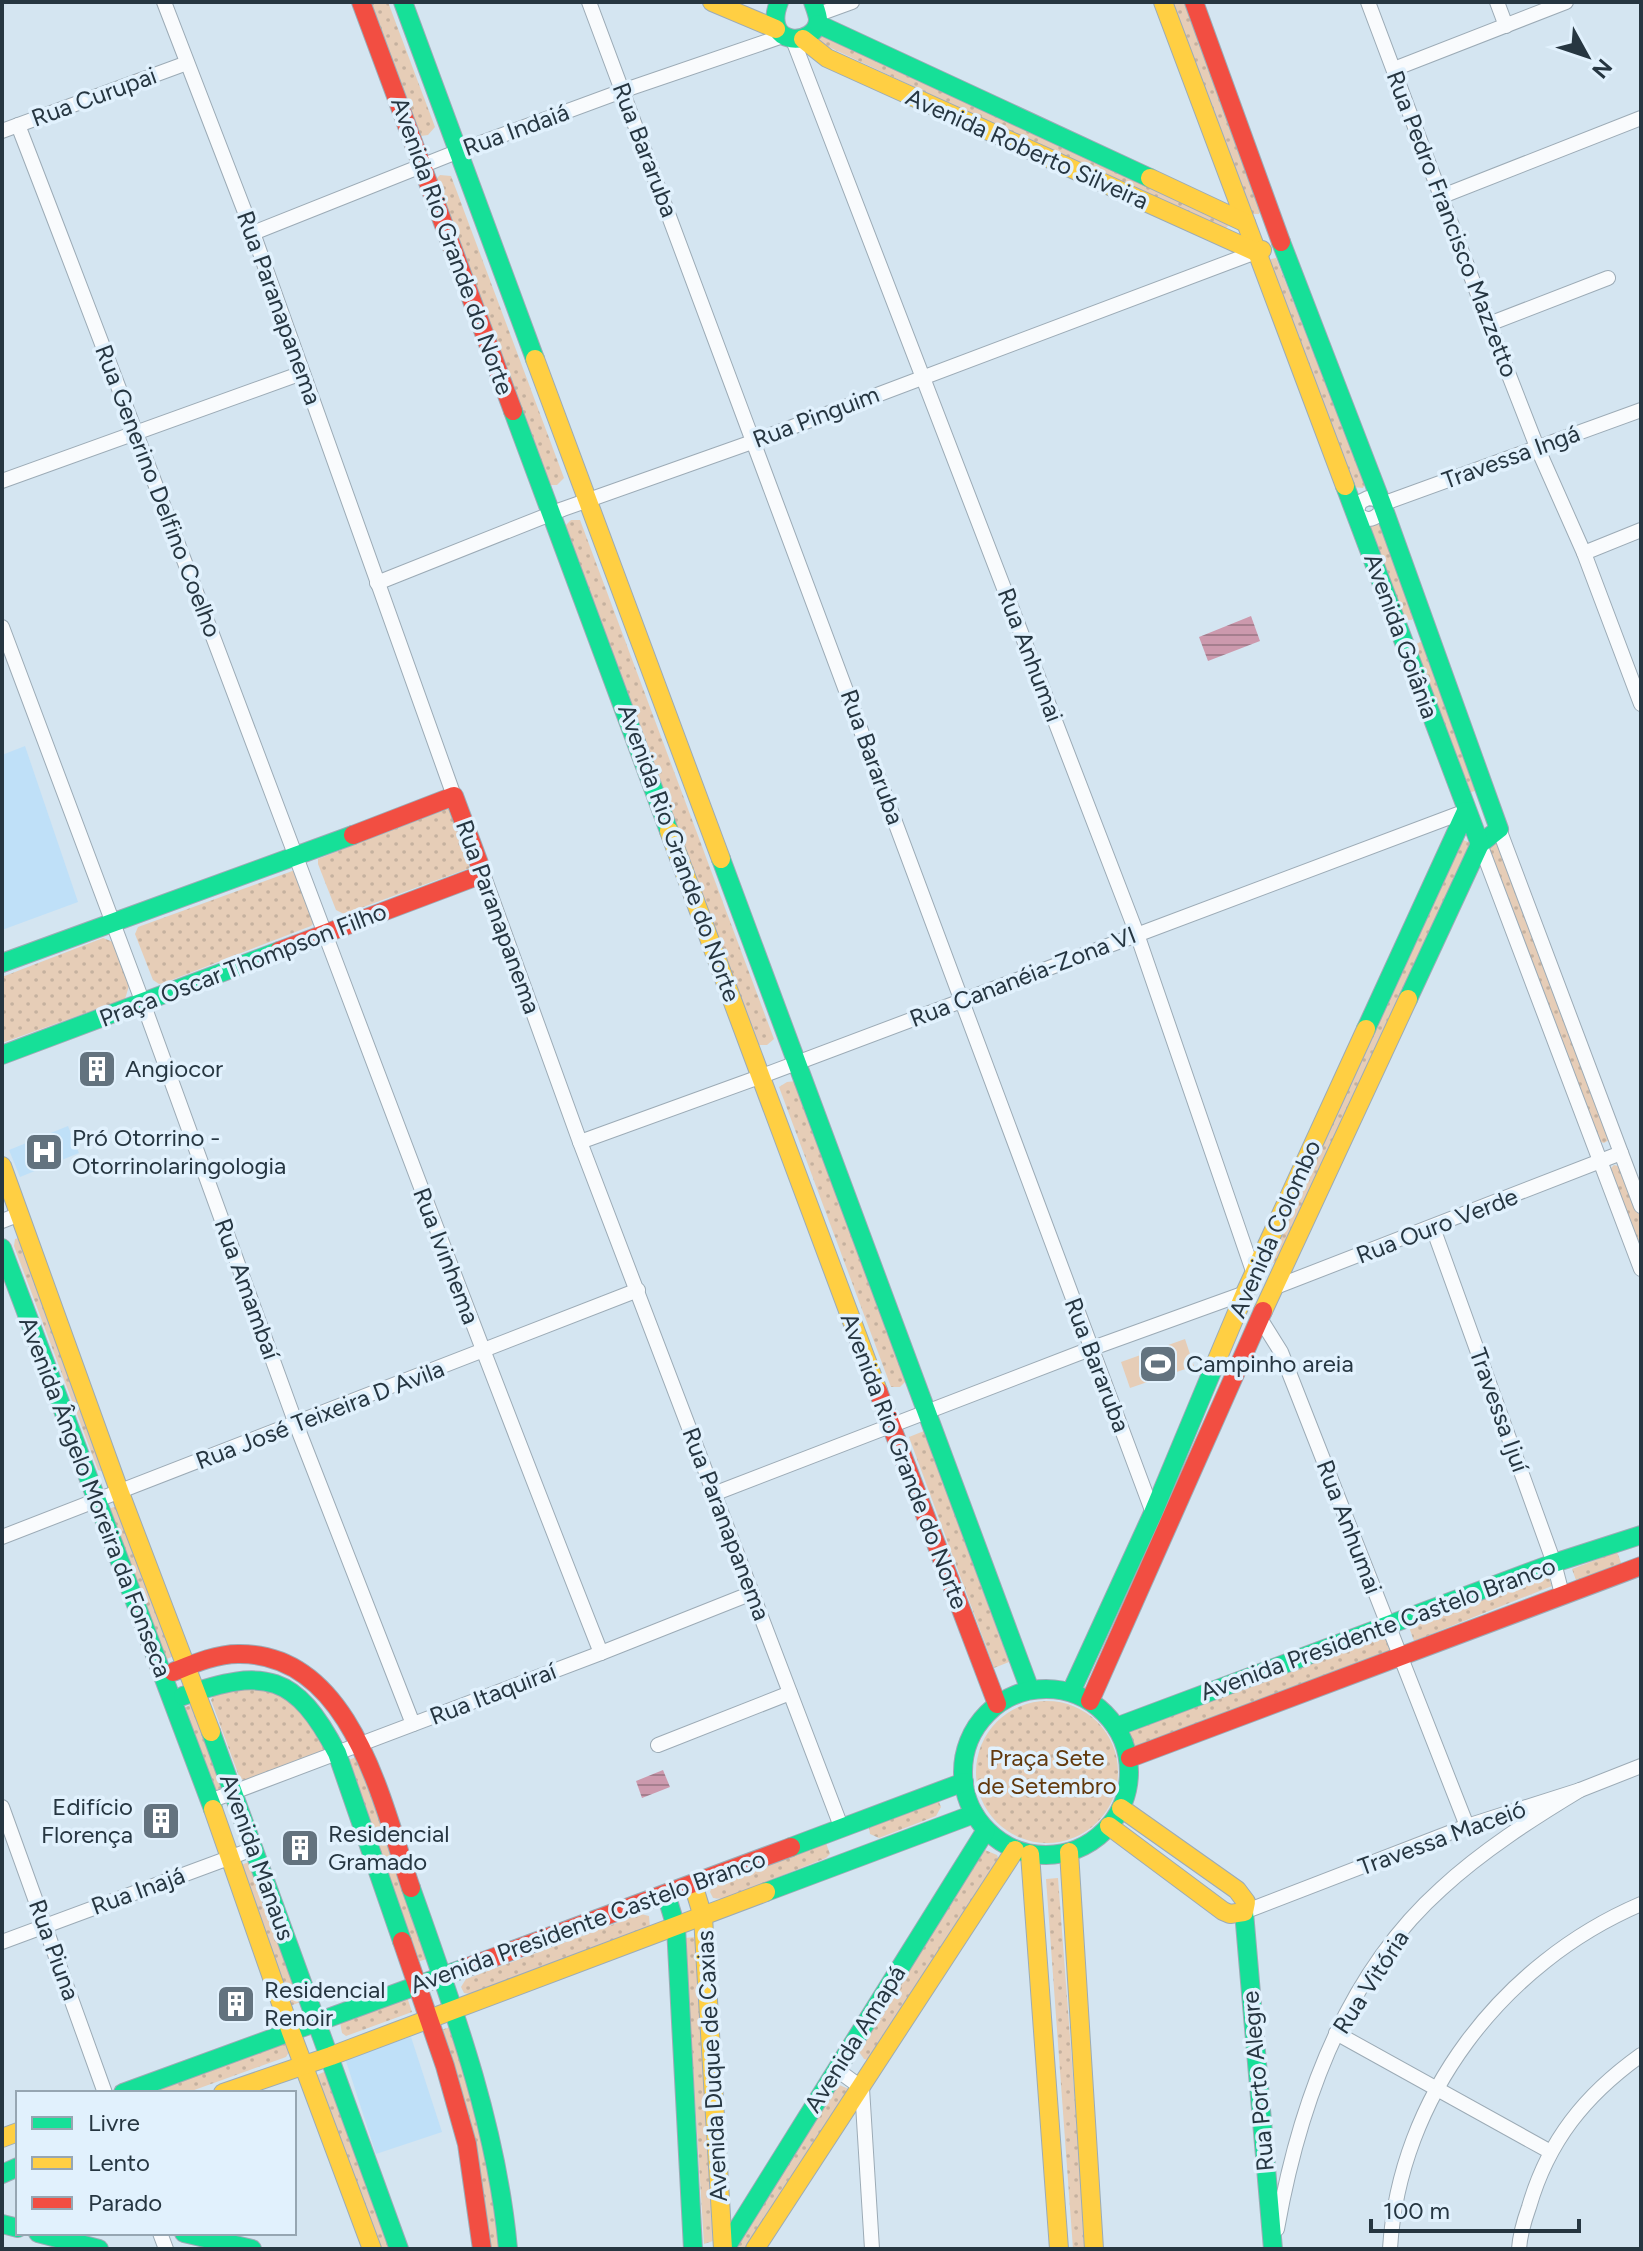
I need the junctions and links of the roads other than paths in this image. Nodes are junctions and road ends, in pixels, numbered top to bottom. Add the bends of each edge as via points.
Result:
1 (164, 2) edge
2 (361, 2) edge
3 (403, 2) edge
4 (589, 2) edge
5 (712, 2) edge
6 (852, 2) edge
7 (1163, 2) edge
8 (1194, 2) edge
9 (1368, 2) edge
10 (1497, 2) edge
11 (1566, 2) edge
12 (775, 3) edge
13 (816, 9) edge
14 (1506, 26) junction
15 (789, 36) junction
16 (187, 63) junction
17 (1394, 69) junction
18 (622, 91) junction
19 (1641, 118) edge
20 (18, 125) junction
21 (2, 131) edge
22 (459, 151) junction
23 (422, 167) junction
24 (1440, 197) junction
25 (1271, 215) junction
26 (1246, 223) junction
27 (253, 233) junction
28 (1281, 243) junction
29 (1256, 252) junction
30 (1608, 278) dead end
31 (1489, 324) junction
32 (302, 373) junction
33 (923, 377) junction
34 (1641, 410) edge
35 (137, 432) junction
36 (755, 441) junction
37 (1537, 447) junction
38 (2, 481) edge
39 (589, 501) junction
40 (1382, 504) junction
41 (1356, 513) junction
42 (552, 514) junction
43 (1641, 530) edge
44 (1584, 553) junction
45 (377, 583) junction
46 (2, 627) edge
47 (1426, 629) junction
48 (1401, 638) junction
49 (1640, 699) edge
50 (454, 796) junction
51 (1488, 799) junction
52 (1466, 811) junction
53 (1499, 829) junction
54 (1480, 844) junction
55 (294, 858) junction
56 (483, 874) junction
57 (111, 924) junction
58 (1137, 934) junction
59 (324, 936) junction
60 (2, 963) edge
61 (962, 1000) junction
62 (143, 1003) junction
63 (2, 1055) edge
64 (798, 1063) junction
65 (762, 1076) junction
66 (580, 1142) junction
67 (1621, 1153) junction
68 (1601, 1162) junction
69 (2, 1166) edge
70 (1641, 1206) edge
71 (20, 1214) junction
72 (2, 1221) edge
73 (1433, 1228) junction
74 (2, 1248) edge
75 (1641, 1269) edge
76 (1254, 1274) junction
77 (1273, 1288) junction
78 (638, 1290) junction
79 (1241, 1301) junction
80 (1261, 1320) junction
81 (1090, 1349) junction
82 (482, 1352) junction
83 (927, 1413) junction
84 (296, 1424) junction
85 (891, 1427) junction
86 (120, 1493) junction
87 (716, 1493) junction
88 (95, 1502) junction
89 (1153, 1513) junction
90 (2, 1537) edge
91 (1633, 1538) edge
92 (1554, 1563) junction
93 (1637, 1568) edge
94 (752, 1593) junction
95 (1562, 1594) junction
96 (1387, 1624) junction
97 (601, 1653) junction
98 (1400, 1658) junction
99 (185, 1667) junction
100 (162, 1676) junction
101 (1030, 1690) junction
102 (194, 1691) junction
103 (1071, 1692) junction
104 (790, 1693) junction
105 (171, 1700) junction
106 (1090, 1701) junction
107 (997, 1704) junction
108 (413, 1724) junction
109 (1116, 1727) junction
110 (361, 1745) junction
111 (658, 1745) dead end
112 (337, 1753) junction
113 (1130, 1758) junction
114 (1641, 1766) edge
115 (964, 1782) junction
116 (1580, 1790) junction
117 (234, 1792) junction
118 (210, 1801) junction
119 (2, 1807) edge
120 (1121, 1808) junction
121 (974, 1814) junction
122 (1109, 1826) junction
123 (1467, 1826) junction
124 (842, 1829) junction
125 (986, 1830) junction
126 (253, 1849) junction
127 (1023, 1852) junction
128 (1069, 1852) junction
129 (230, 1857) junction
130 (853, 1857) junction
131 (693, 1884) junction
132 (666, 1894) junction
133 (1641, 1904) edge
134 (1244, 1912) junction
135 (703, 1917) junction
136 (46, 1926) junction
137 (676, 1927) junction
138 (2, 1942) edge
139 (441, 1975) junction
140 (416, 1984) junction
141 (454, 2010) junction
142 (429, 2019) junction
143 (318, 2023) junction
144 (291, 2032) junction
145 (1336, 2033) junction
146 (1641, 2055) edge
147 (331, 2056) junction
148 (303, 2066) junction
149 (836, 2069) junction
150 (1438, 2087) junction
151 (862, 2088) junction
152 (104, 2091) edge
153 (129, 2091) edge
154 (229, 2091) edge
155 (1549, 2151) junction
156 (46, 2235) edge
157 (192, 2235) edge
158 (99, 2249) edge
159 (252, 2249) edge
160 (372, 2249) edge
161 (399, 2249) edge
162 (482, 2249) edge
163 (508, 2249) edge
164 (693, 2249) edge
165 (724, 2249) edge
166 (755, 2249) edge
167 (872, 2249) edge
168 (1059, 2249) edge
169 (1094, 2249) edge
170 (1273, 2249) edge
171 (1390, 2249) edge
172 (1519, 2249) edge

1 - 16 street, Rua Paranapanema
2 - 23 street, Avenida Rio Grande do Norte
3 - 22 street, Avenida Rio Grande do Norte
4 - 18 street, Rua Bararuba
5 - 15 street, Avenida Roberto Silveira
6 - 13 street
7 - 26 street, Avenida Goiânia
8 - 25 street, Avenida Goiânia
9 - 17 street, Rua Pedro Francisco Mazzetto
10 - 14 street
11 - 14 street
12 - 15 street via 773,17
13 - 15 street via 812,34
13 - 26 street, Avenida Roberto Silveira
14 - 17 street
15 - 18 street, Rua Indaiá
15 - 29 street, Avenida Roberto Silveira via 827,58
15 - 33 street, Rua Anhumai
16 - 20 street, Rua Curupai
16 - 27 street, Rua Paranapanema
17 - 24 street, Rua Pedro Francisco Mazzetto
18 - 22 street, Rua Indaiá
18 - 36 street, Rua Bararuba
19 - 24 street
20 - 21 street, Rua Curupai
20 - 35 street, Rua Generino Delfino Coelho
22 - 23 street, Rua Indaiá
22 - 39 street, Avenida Rio Grande do Norte
23 - 27 street, Rua Indaiá
23 - 42 street, Avenida Rio Grande do Norte
24 - 31 street, Rua Pedro Francisco Mazzetto
25 - 26 street
25 - 28 street, Avenida Goiânia
26 - 29 street, Avenida Goiânia
27 - 32 street, Rua Paranapanema
28 - 29 street
28 - 40 street, Avenida Goiânia
29 - 33 street, Rua Pinguim
29 - 41 street, Avenida Goiânia
30 - 31 street
31 - 37 street, Rua Pedro Francisco Mazzetto
32 - 35 street
32 - 45 street, Rua Paranapanema
33 - 36 street, Rua Pinguim
33 - 58 street, Rua Anhumai
34 - 37 street, Travessa Ingá
35 - 38 street
35 - 55 street, Rua Generino Delfino Coelho
36 - 39 street, Rua Pinguim
36 - 61 street, Rua Bararuba
37 - 40 street, Travessa Ingá
37 - 44 street, Rua Pedro Francisco Mazzetto
39 - 42 street, Rua Pinguim
39 - 64 street, Avenida Rio Grande do Norte
40 - 41 street, Travessa Ingá via 1371,520
40 - 47 street, Avenida Goiânia
41 - 48 street, Avenida Goiânia
42 - 45 street, Rua Pinguim
42 - 65 street, Avenida Rio Grande do Norte
43 - 44 street
44 - 49 street, Rua Pedro Francisco Mazzetto
45 - 50 street, Rua Paranapanema
46 - 57 street, Rua Amambaí
47 - 48 street
47 - 51 street, Avenida Goiânia
48 - 52 street, Avenida Goiânia
50 - 55 street
50 - 56 street, Rua Paranapanema
51 - 52 street
51 - 53 street, Avenida Goiânia
52 - 54 street, Avenida Goiânia
52 - 58 street, Rua Cananéia-Zona VI
52 - 76 street, Avenida Colombo
53 - 54 street
53 - 67 street, Avenida Goiânia
54 - 68 street, Avenida Goiânia
54 - 77 street, Avenida Colombo
55 - 57 street
55 - 59 street, Rua Ivinhema
56 - 59 street, Praça Oscar Thompson Filho
56 - 66 street, Rua Paranapanema
57 - 60 street
57 - 62 street, Rua Amambaí
58 - 61 street, Rua Cananéia-Zona VI
58 - 76 street, Rua Anhumai
59 - 62 street, Praça Oscar Thompson Filho
59 - 82 street, Rua Ivinhema
61 - 64 street, Rua Cananéia-Zona VI
61 - 81 street, Rua Bararuba
62 - 63 street, Praça Oscar Thompson Filho
62 - 84 street, Rua Amambaí
64 - 65 street, Rua Cananéia-Zona VI
64 - 83 street, Avenida Rio Grande do Norte
65 - 66 street, Rua Cananéia-Zona VI
65 - 85 street, Avenida Rio Grande do Norte
66 - 78 street, Rua Paranapanema
67 - 68 street, Rua Ouro Verde
67 - 70 street, Avenida Goiânia
68 - 73 street, Rua Ouro Verde
68 - 75 street, Avenida Goiânia
69 - 71 street, Avenida Manaus
71 - 72 street
71 - 86 street, Avenida Manaus
73 - 77 street, Rua Ouro Verde
73 - 92 street, Travessa Ijuí
74 - 88 street, Avenida Ângelo Moreira da Fonseca
76 - 77 street via 1264,1275
76 - 79 street, Avenida Colombo
77 - 80 street, Avenida Colombo
78 - 82 street, Rua José Teixeira D Avila
78 - 87 street, Rua Paranapanema
79 - 80 street via 1247,1319
79 - 81 street
79 - 89 street, Avenida Colombo
80 - 96 street, Rua Anhumai via 1281,1352
80 - 106 street, Avenida Colombo
81 - 83 street
81 - 89 street, Rua Bararuba
82 - 84 street, Rua José Teixeira D Avila
82 - 97 street, Rua Ivinhema
83 - 85 street
83 - 101 street, Avenida Rio Grande do Norte
84 - 86 street, Rua José Teixeira D Avila
84 - 108 street, Rua Amambaí
85 - 87 street
85 - 107 street, Avenida Rio Grande do Norte
86 - 88 street, Rua José Teixeira D Avila
86 - 99 street, Avenida Manaus
87 - 94 street, Rua Paranapanema
88 - 90 street, Rua José Teixeira D Avila
88 - 100 street, Avenida Ângelo Moreira da Fonseca
89 - 103 street, Avenida Colombo
91 - 92 street, Avenida Presidente Castelo Branco
91 - 93 street
92 - 95 street, Travessa Ijuí
92 - 96 street, Avenida Presidente Castelo Branco
93 - 95 street, Avenida Presidente Castelo Branco
94 - 97 street, Rua Itaquiraí
94 - 104 street, Rua Paranapanema
95 - 98 street, Avenida Presidente Castelo Branco
96 - 98 street, Rua Anhumai
96 - 109 street, Avenida Presidente Castelo Branco
97 - 108 street, Rua Itaquiraí
98 - 113 street, Avenida Presidente Castelo Branco
98 - 123 street, Rua Anhumai
99 - 100 street
99 - 102 street, Avenida Manaus
99 - 110 street via 237,1654 283,1663 325,1692
100 - 105 street, Avenida Ângelo Moreira da Fonseca
101 - 103 street
101 - 107 street
102 - 105 street
102 - 112 street via 239,1678 259,1678 286,1688 314,1711
102 - 117 street, Avenida Manaus
103 - 106 street
104 - 111 street
104 - 124 street, Rua Paranapanema
105 - 118 street, Avenida Manaus
106 - 109 street
107 - 115 street via 970,1739
108 - 110 street, Rua Itaquiraí
109 - 113 street
110 - 112 street, Rua Itaquiraí
110 - 139 street
112 - 117 street, Rua Itaquiraí
112 - 140 street
113 - 120 street
114 - 116 street, Travessa Maceió
115 - 121 street
115 - 124 street, Avenida Presidente Castelo Branco
116 - 123 street, Travessa Maceió
116 - 145 street, Rua Vitória via 1440,1890 1393,1943
117 - 118 street, Rua Itaquiraí
117 - 126 street, Avenida Manaus
118 - 129 street, Avenida Manaus
119 - 136 street, Rua Piuna
120 - 122 street
120 - 134 street via 1237,1890 1246,1902
121 - 125 street
121 - 130 street, Avenida Presidente Castelo Branco
122 - 128 street
122 - 134 street via 1223,1911
123 - 134 street, Travessa Maceió
124 - 130 street
124 - 131 street, Avenida Presidente Castelo Branco
125 - 127 street
125 - 149 street, Avenida Amapá
126 - 129 street, Rua Inajá
126 - 143 street, Avenida Manaus
127 - 128 street
127 - 151 street, Avenida Amapá
127 - 168 street
128 - 169 street
129 - 136 street, Rua Inajá
129 - 144 street, Avenida Manaus
130 - 135 street, Avenida Presidente Castelo Branco
131 - 132 street, Avenida Presidente Castelo Branco
131 - 135 street, Avenida Duque de Caxias
132 - 137 street, Avenida Duque de Caxias
132 - 139 street, Avenida Presidente Castelo Branco
133 - 150 street via 1567,1944 1516,1985 1473,2033
134 - 170 street, Rua Porto Alegre
135 - 137 street, Avenida Presidente Castelo Branco
135 - 165 street, Avenida Duque de Caxias
136 - 138 street, Rua Inajá
136 - 152 street, Rua Piuna
137 - 141 street, Avenida Presidente Castelo Branco
137 - 164 street, Avenida Duque de Caxias
139 - 140 street, Avenida Presidente Castelo Branco
139 - 141 street
140 - 142 street
140 - 143 street, Avenida Presidente Castelo Branco
141 - 142 street, Avenida Presidente Castelo Branco
141 - 163 street via 501,2186
142 - 147 street, Avenida Presidente Castelo Branco
142 - 162 street via 467,2144
143 - 144 street, Avenida Presidente Castelo Branco
143 - 147 street, Avenida Manaus
144 - 148 street, Avenida Manaus
144 - 153 street, Avenida Presidente Castelo Branco
145 - 150 street
145 - 170 street, Rua Vitória via 1297,2133
146 - 155 street via 1599,2091
147 - 148 street, Avenida Presidente Castelo Branco
147 - 161 street, Avenida Manaus
148 - 154 street, Avenida Presidente Castelo Branco
148 - 160 street, Avenida Manaus
149 - 151 street
149 - 165 street, Avenida Amapá
150 - 155 street
150 - 171 street via 1405,2167
151 - 166 street, Avenida Amapá
151 - 167 street
155 - 172 street
156 - 158 street
157 - 159 street

